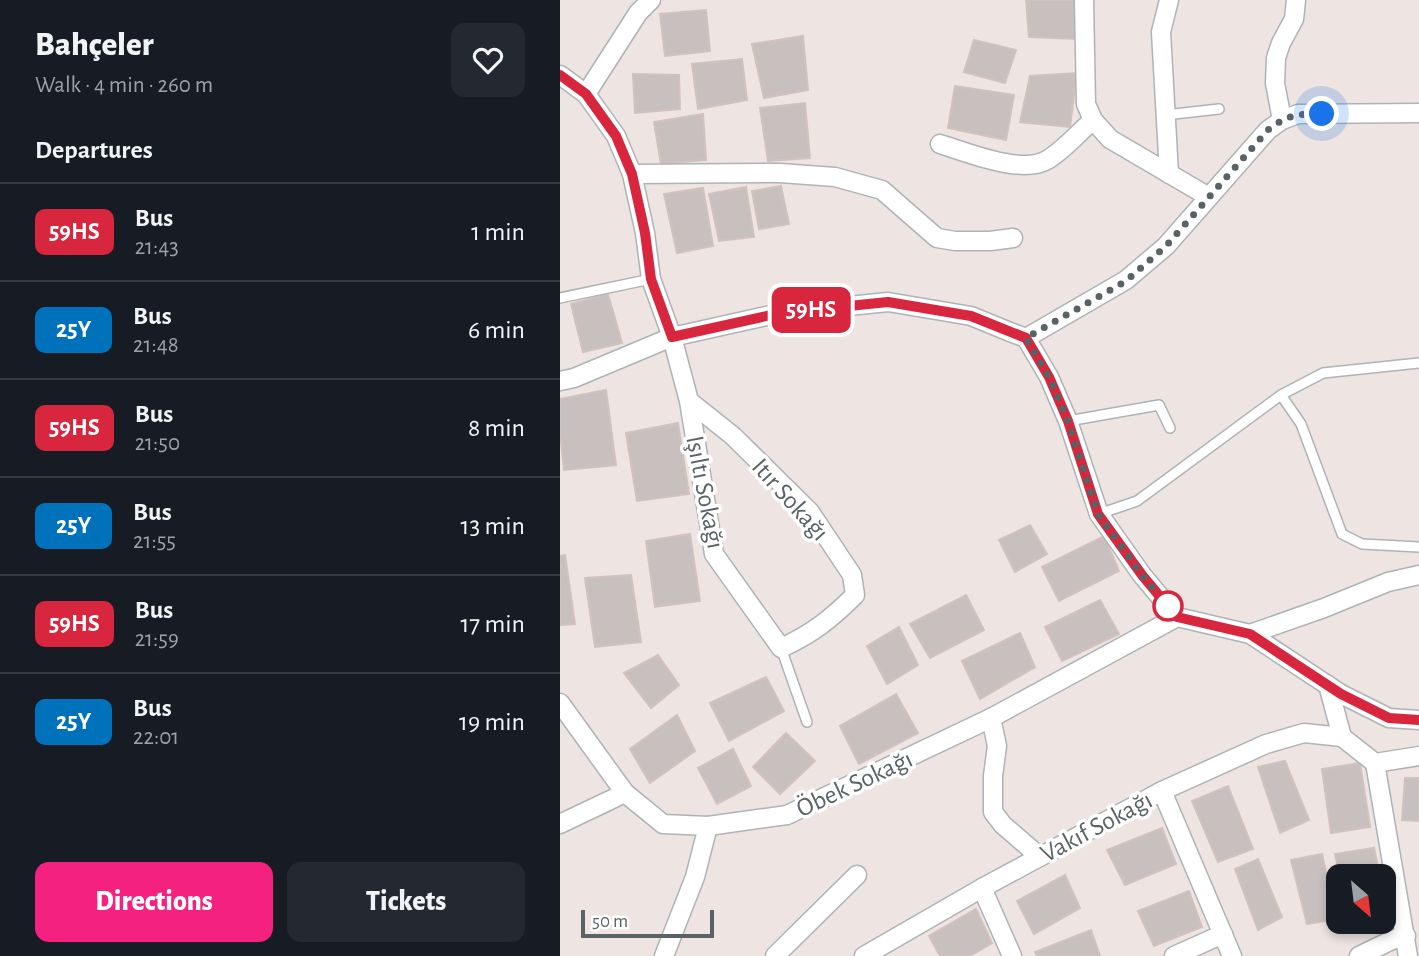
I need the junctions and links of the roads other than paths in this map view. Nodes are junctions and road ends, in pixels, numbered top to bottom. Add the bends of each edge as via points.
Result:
1 (651, 0) edge
2 (1084, 0) edge
3 (1169, 0) edge
4 (1296, 0) edge
5 (560, 75) edge
6 (586, 94) junction
7 (1219, 109) dead end
8 (1419, 113) edge
9 (1165, 115) junction
10 (1093, 120) junction
11 (1282, 120) junction
12 (940, 144) dead end
13 (632, 174) junction
14 (1169, 174) junction
15 (1209, 197) junction
16 (1013, 237) dead end
17 (651, 279) junction
18 (560, 298) edge
19 (672, 337) junction
20 (1026, 338) junction
21 (1419, 363) edge
22 (560, 381) edge
23 (1281, 394) junction
24 (689, 401) junction
25 (1068, 421) junction
26 (1170, 428) dead end
27 (1098, 514) junction
28 (1419, 547) edge
29 (1419, 575) edge
30 (1177, 617) junction
31 (1250, 634) junction
32 (776, 641) junction
33 (1328, 685) junction
34 (560, 703) edge
35 (991, 718) junction
36 (1419, 720) edge
37 (807, 722) dead end
38 (1342, 737) junction
39 (1419, 756) edge
40 (1375, 763) junction
41 (1162, 791) junction
42 (625, 793) junction
43 (560, 824) edge
44 (708, 826) junction
45 (1039, 856) junction
46 (857, 875) dead end
47 (982, 888) junction
48 (1223, 934) junction
49 (1406, 936) junction
50 (664, 956) edge
51 (775, 956) edge
52 (864, 956) edge
53 (1012, 956) edge
54 (1174, 956) edge
55 (1232, 956) edge
56 (1359, 956) edge
57 (1408, 956) edge

1 - 6 street
2 - 10 street via 1086,104
3 - 9 street via 1161,32
4 - 11 street via 1276,58
5 - 6 street, Işıltı Sokağı
6 - 13 street, Işıltı Sokağı via 616,136
7 - 9 lane
8 - 11 street via 1298,114
9 - 14 street
10 - 12 street via 1045,162 1006,164
10 - 14 street via 1110,139
11 - 15 street
13 - 16 street via 835,177 882,190 937,239
13 - 17 street, Işıltı Sokağı
14 - 15 street
15 - 20 street via 1166,246 1126,281
17 - 18 lane
17 - 19 street, Işıltı Sokağı
19 - 20 street via 780,313 888,302 971,316
19 - 22 street
19 - 24 street, Işıltı Sokağı
20 - 25 street
21 - 23 lane via 1323,373
23 - 27 lane via 1137,501
23 - 28 lane via 1301,424 1342,534 1363,544
24 - 32 street, Işıltı Sokağı via 714,554
24 - 32 street, Itır Sokağı via 733,436 810,512 852,575 855,595 835,615 806,637
25 - 26 lane via 1159,405
25 - 27 street
27 - 30 street
29 - 31 street via 1388,582
30 - 31 street
30 - 35 street, Öbek Sokağı
31 - 33 street
32 - 37 lane
33 - 36 street via 1389,718
33 - 38 street
34 - 42 street, Öbek Sokağı
35 - 44 street, Öbek Sokağı via 787,815
35 - 45 street via 997,746 993,812
38 - 40 street
38 - 41 street, Vakıf Sokağı via 1304,733 1266,744
39 - 40 street
40 - 49 street
41 - 45 street, Vakıf Sokağı
41 - 48 street
42 - 43 street
42 - 44 street, Öbek Sokağı via 663,824
44 - 50 street via 695,877
45 - 47 street, Vakıf Sokağı
46 - 51 street
47 - 52 street, Vakıf Sokağı
47 - 53 street
48 - 54 street
48 - 55 street
49 - 56 street
49 - 57 street

